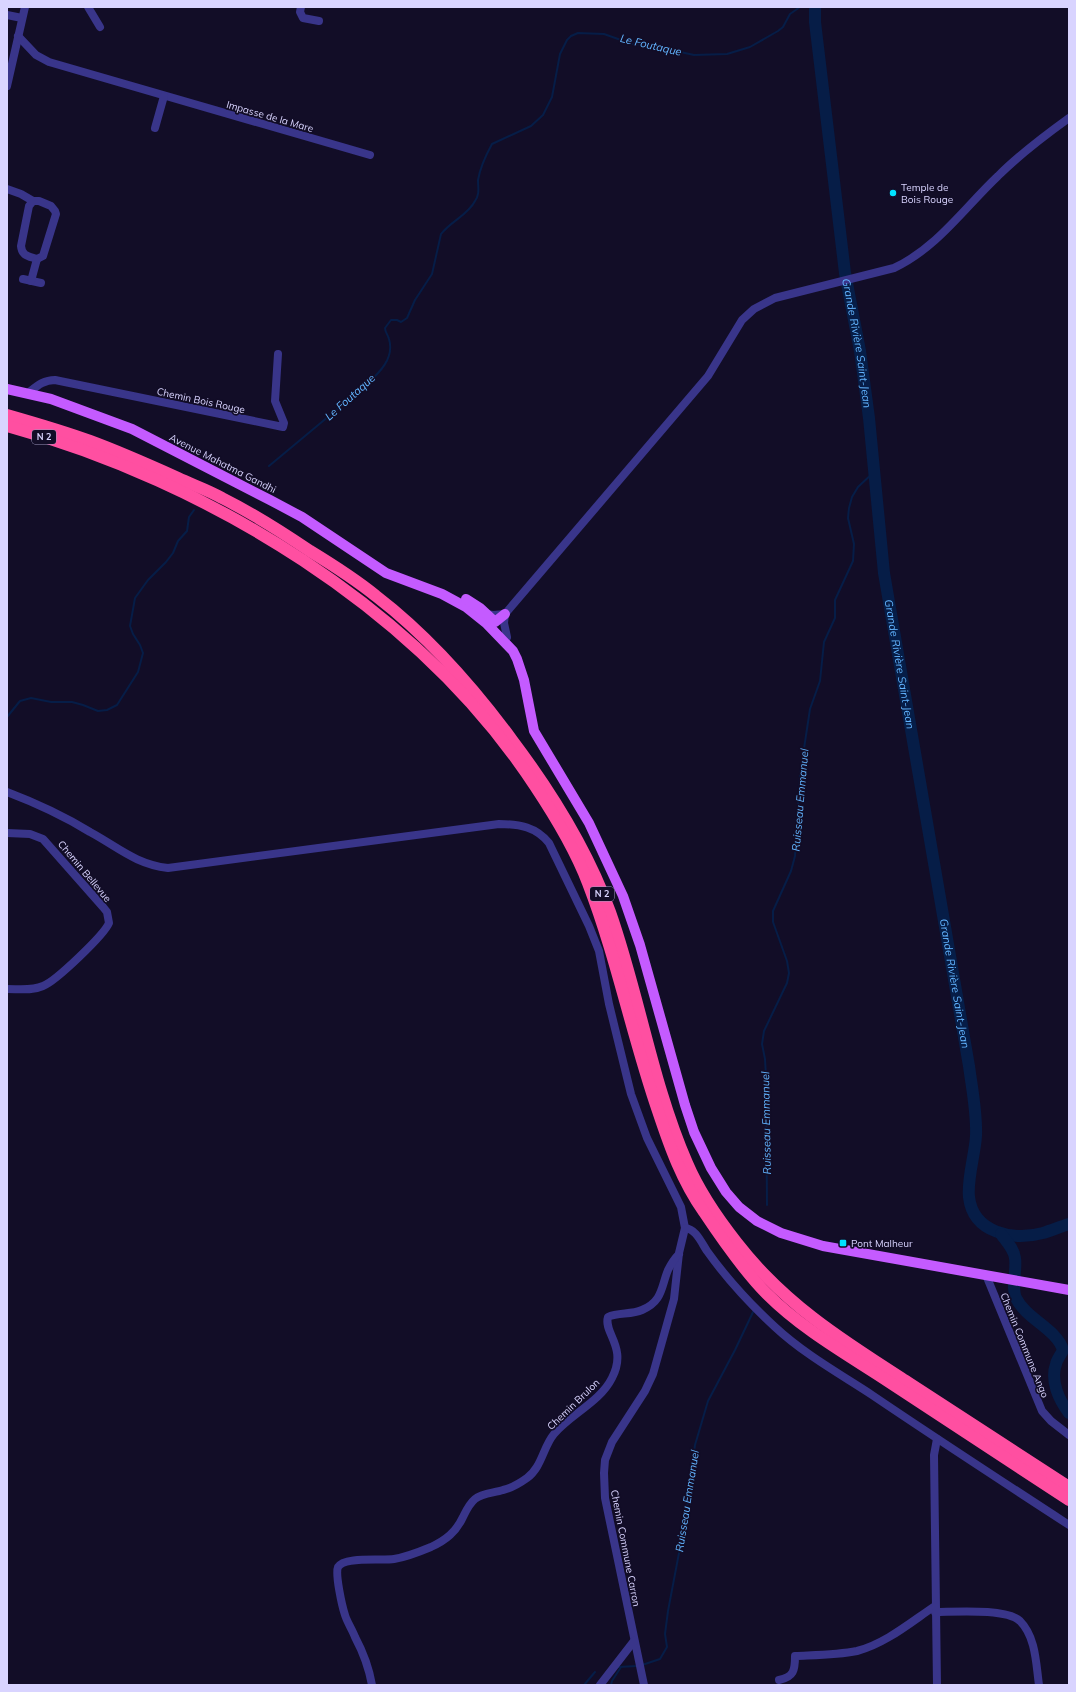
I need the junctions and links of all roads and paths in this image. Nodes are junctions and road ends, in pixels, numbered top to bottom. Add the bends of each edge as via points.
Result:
1 (25, 7) edge
2 (88, 7) edge
3 (301, 7) edge
4 (7, 15) edge
5 (22, 18) junction
6 (319, 21) dead end
7 (100, 27) dead end
8 (18, 36) junction
9 (7, 86) edge
10 (164, 96) junction
11 (1069, 118) edge
12 (155, 128) dead end
13 (370, 155) dead end
14 (7, 189) edge
15 (33, 201) junction
16 (37, 259) junction
17 (41, 283) dead end
18 (278, 354) dead end
19 (7, 389) edge
20 (28, 393) junction
21 (7, 415) edge
22 (7, 426) edge
23 (7, 430) edge
24 (81, 449) junction
25 (417, 584) junction
26 (435, 592) junction
27 (486, 614) junction
28 (505, 614) junction
29 (495, 622) junction
30 (502, 636) junction
31 (7, 792) edge
32 (7, 833) edge
33 (7, 988) edge
34 (685, 1228) junction
35 (679, 1253) junction
36 (986, 1275) junction
37 (1069, 1290) edge
38 (1069, 1435) edge
39 (937, 1439) junction
40 (1069, 1487) edge
41 (1069, 1500) edge
42 (1069, 1525) edge
43 (935, 1609) junction
44 (634, 1641) junction
45 (779, 1680) dead end
46 (372, 1685) edge
47 (600, 1685) edge
48 (644, 1685) edge
49 (937, 1685) edge
50 (1039, 1685) edge

1 - 5 street
2 - 7 street
3 - 6 street via 300,12 304,18
4 - 5 street
5 - 8 street
8 - 9 street
8 - 10 street, Impasse de la Mare via 42,60
10 - 12 street
10 - 13 street, Impasse de la Mare
11 - 28 street via 1027,149 997,176 951,225 909,261 894,268 775,298 754,309 742,320 708,376
14 - 15 street
15 - 16 street via 29,206 21,246 24,255
15 - 16 street via 51,206 56,214 43,256
16 - 17 street via 27,280
18 - 20 street, Chemin Bois Rouge via 274,396 284,423 281,427 55,380 40,383
19 - 20 main road, Avenue Mahatma Gandhi
20 - 25 main road, Avenue Mahatma Gandhi via 81,409 132,430 302,517 386,573
21 - 40 highway, N 2 via 130,456 223,498 300,544 377,596 444,658 473,689 527,760 556,801 578,839 599,884 620,943 659,1082 686,1161 716,1214 738,1244 787,1297 837,1337
22 - 24 highway, N 2
23 - 24 highway
24 - 41 highway, N 2 via 166,484 220,510 268,538 362,604 404,637 443,673 491,725 519,761 552,811 576,857 606,933 649,1086 673,1155 686,1183 720,1235 766,1293 816,1334
25 - 26 main road, Avenue Mahatma Gandhi
25 - 27 main road, Avenue Mahatma Gandhi via 439,587 467,600
26 - 29 main road via 458,599
26 - 30 main road, Avenue Mahatma Gandhi via 466,607
27 - 28 street
27 - 29 main road, Avenue Mahatma Gandhi
28 - 29 main road
28 - 30 street
29 - 30 main road
30 - 36 main road, Avenue Mahatma Gandhi via 517,659 534,731 589,823 623,896 640,945 694,1132 726,1192 739,1208 757,1221 800,1240 846,1251
31 - 34 street via 36,803 91,832 135,860 168,868 499,824 523,826 537,831 549,843 599,951 631,1094 647,1138 681,1207
32 - 33 street, Chemin Bellevue via 30,834 44,839 103,907 109,923 103,933 52,981 36,989
34 - 35 street, Chemin Commune Carron
34 - 39 street via 690,1228 694,1232 745,1299 780,1332
35 - 44 street, Chemin Commune Carron via 674,1299 653,1374 646,1391 612,1442 605,1460 605,1498
35 - 46 street, Chemin Brulon via 672,1262 663,1288 654,1301 642,1310 608,1317 606,1321 615,1341 618,1357 615,1372 596,1398 553,1435 538,1466 530,1476 505,1489 475,1499 468,1506 455,1531 440,1543 401,1558 351,1560 340,1565 337,1576 345,1615 367,1662
36 - 37 main road, Avenue Mahatma Gandhi
36 - 38 street, Chemin Commune Ango via 1042,1411 1051,1422
39 - 42 street
39 - 43 street via 934,1456
43 - 45 street via 871,1646 844,1653 796,1656 793,1674
43 - 49 street
43 - 50 street via 975,1611 1010,1616 1019,1620 1033,1644
44 - 47 street
44 - 48 street, Chemin Commune Carron

